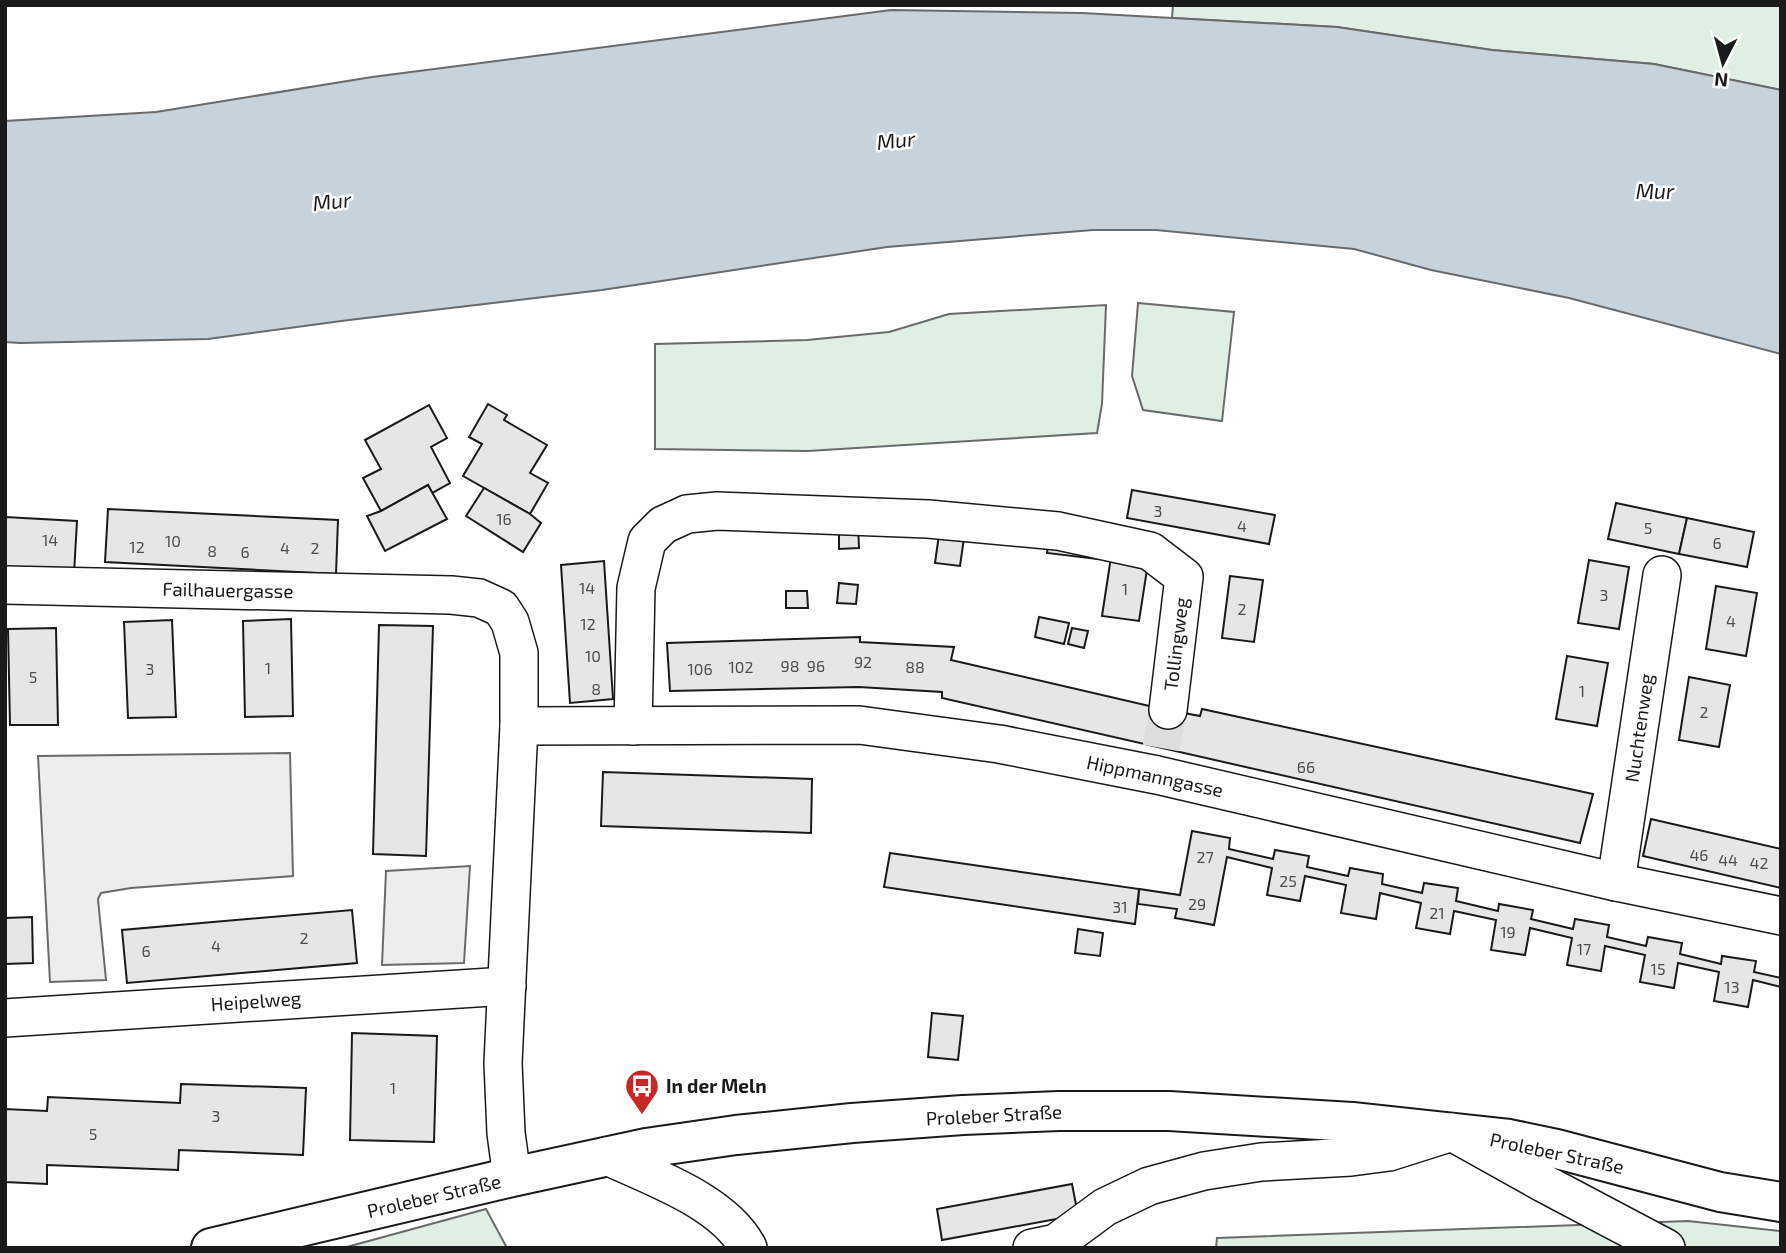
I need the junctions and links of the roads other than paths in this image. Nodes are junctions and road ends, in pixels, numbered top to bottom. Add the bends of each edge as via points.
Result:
1 (1662, 575) dead end
2 (5, 585) edge
3 (1168, 710) tunnel mouth
4 (519, 726) junction
5 (633, 726) junction
6 (1616, 882) junction
7 (1781, 916) edge
8 (507, 986) junction
9 (5, 1018) edge
10 (1452, 1132) junction
11 (607, 1156) junction
12 (512, 1177) junction
13 (1781, 1202) edge
14 (211, 1248) edge
15 (748, 1248) edge
16 (1032, 1248) edge
17 (1666, 1248) edge

1 - 6 street, Nuchtenweg
2 - 4 street, Failhauergasse via 479,598 501,608 510,622 519,653
3 - 5 street, Tollingweg via 1184,577 1150,551 1058,531 928,519 717,511 687,514 663,525 647,541 636,588
4 - 5 street, Hippmanngasse
4 - 8 street
5 - 6 street, Hippmanngasse via 859,725 1159,762
6 - 7 street, Hippmanngasse
8 - 9 street, Heipelweg
8 - 12 street via 503,1063
10 - 11 main road, Proleber Straße via 1182,1112 1059,1111 839,1124
10 - 13 main road, Proleber Straße via 1557,1149 1720,1192
10 - 16 street via 1388,1152 1261,1162 1149,1186 1105,1207 1056,1243
10 - 17 street
11 - 12 main road, Proleber Straße
11 - 15 street via 707,1205 731,1223
12 - 14 main road, Proleber Straße

